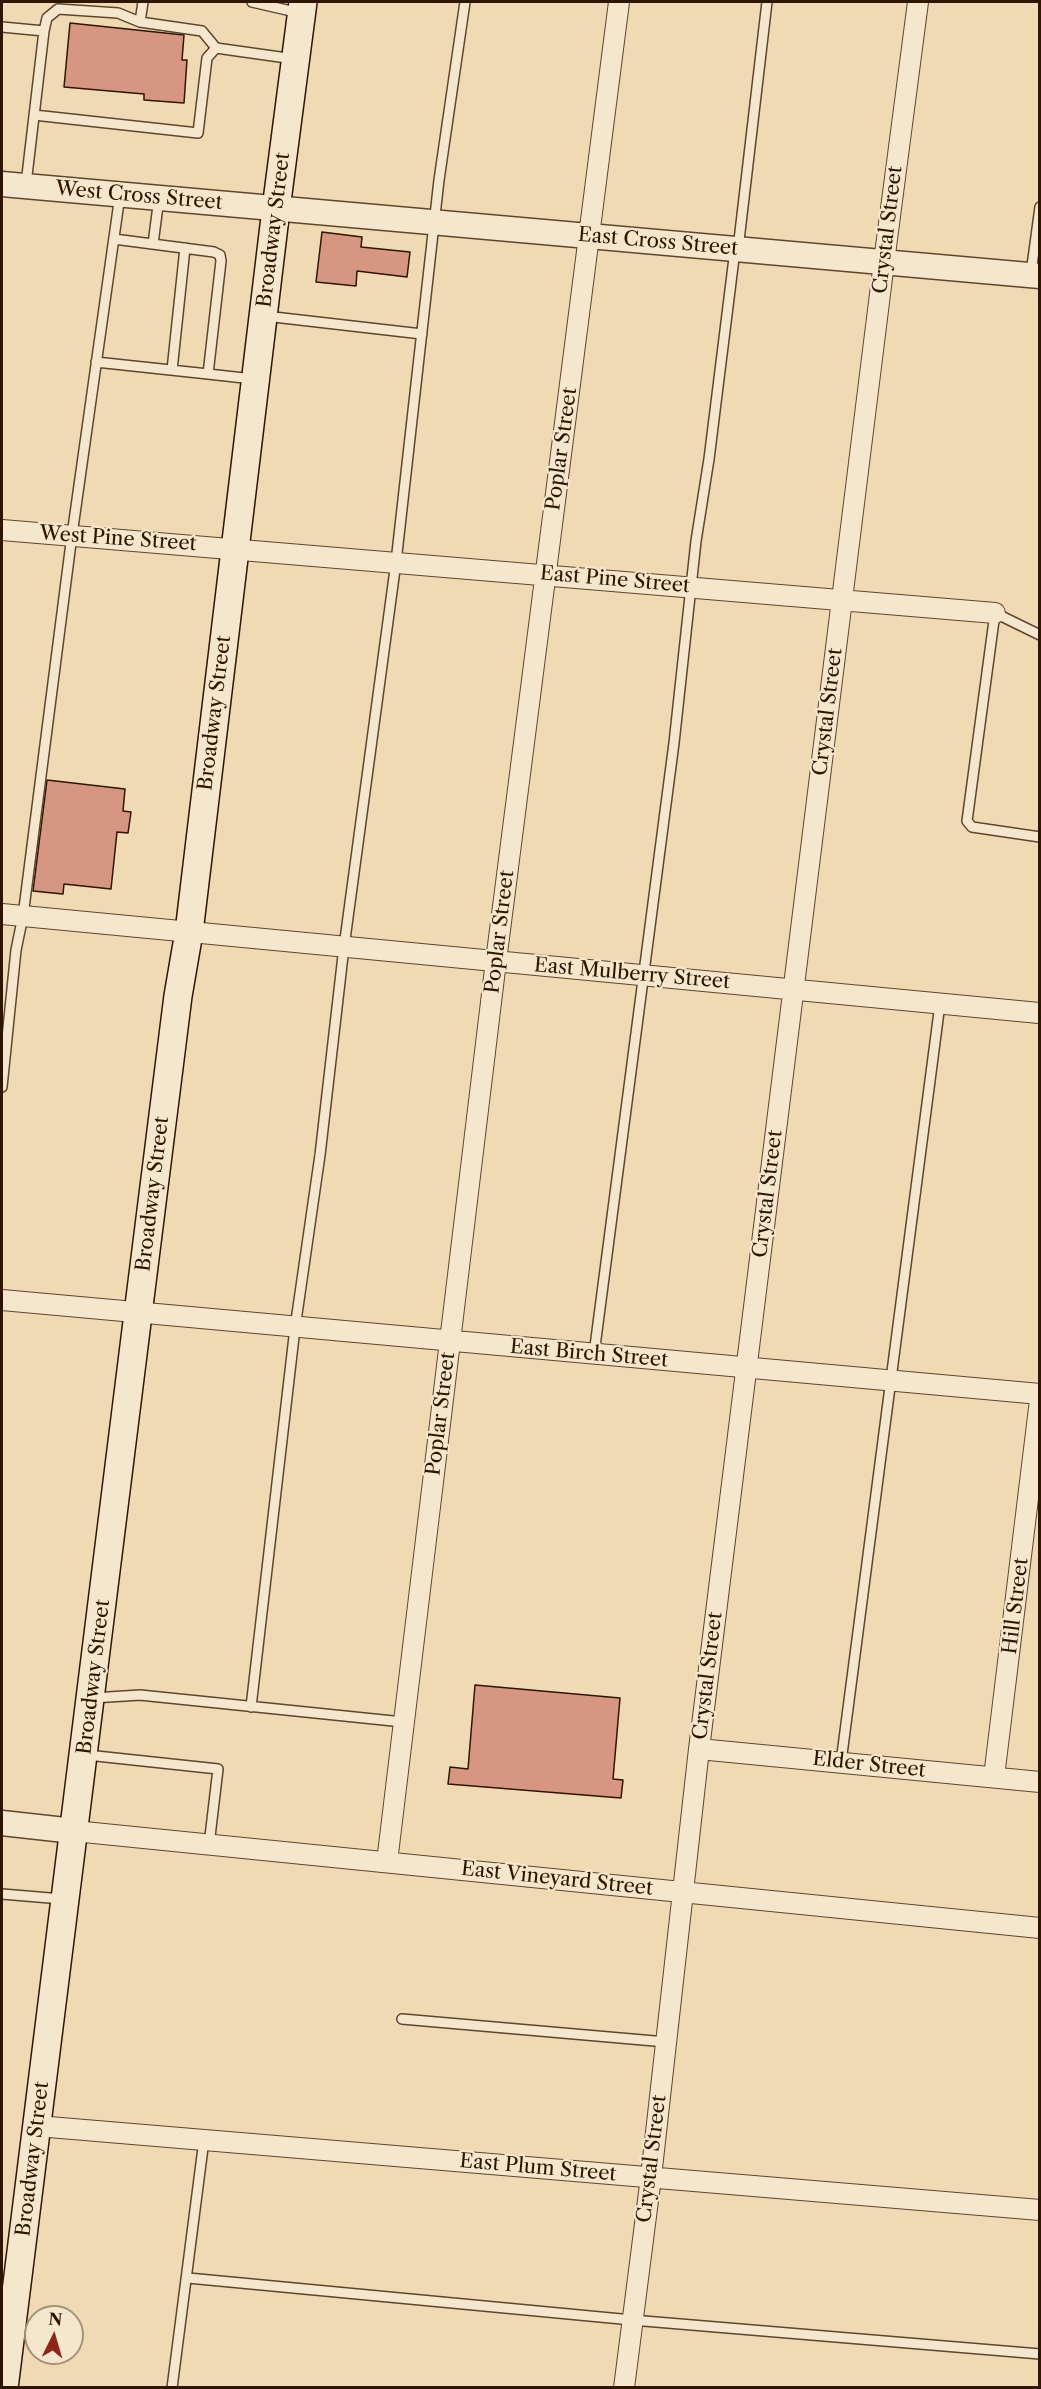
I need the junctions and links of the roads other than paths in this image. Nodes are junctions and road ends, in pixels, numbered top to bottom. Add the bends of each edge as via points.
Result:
1 (143, 2) edge
2 (252, 2) edge
3 (465, 2) edge
4 (619, 2) edge
5 (767, 2) edge
6 (918, 2) edge
7 (303, 7) edge
8 (140, 22) junction
9 (2, 27) edge
10 (44, 31) junction
11 (216, 48) junction
12 (296, 59) junction
13 (34, 115) junction
14 (2, 184) edge
15 (26, 186) junction
16 (120, 195) junction
17 (159, 198) junction
18 (1040, 207) edge
19 (276, 209) junction
20 (435, 223) junction
21 (590, 236) junction
22 (114, 239) junction
23 (153, 244) junction
24 (185, 248) junction
25 (736, 249) junction
26 (884, 262) junction
27 (1035, 276) edge
28 (263, 316) junction
29 (422, 334) junction
30 (96, 362) junction
31 (172, 370) junction
32 (208, 374) junction
33 (255, 379) junction
34 (2, 530) edge
35 (72, 536) junction
36 (235, 548) junction
37 (396, 562) junction
38 (545, 574) junction
39 (693, 587) junction
40 (842, 600) junction
41 (995, 613) junction
42 (1040, 635) edge
43 (1040, 837) edge
44 (2, 914) edge
45 (23, 916) junction
46 (189, 932) junction
47 (344, 947) junction
48 (496, 961) junction
49 (642, 975) junction
50 (793, 990) junction
51 (940, 1004) junction
52 (1039, 1013) edge
53 (2, 1087) edge
54 (2, 1300) edge
55 (138, 1314) junction
56 (295, 1328) junction
57 (450, 1342) junction
58 (594, 1354) junction
59 (746, 1368) junction
60 (892, 1381) junction
61 (1040, 1394) edge
62 (1040, 1400) edge
63 (91, 1698) junction
64 (250, 1707) junction
65 (403, 1722) junction
66 (699, 1749) junction
67 (84, 1755) junction
68 (841, 1762) junction
69 (994, 1777) junction
70 (1040, 1782) edge
71 (2, 1823) edge
72 (74, 1831) junction
73 (209, 1845) junction
74 (387, 1862) junction
75 (682, 1892) junction
76 (2, 1893) edge
77 (65, 1899) junction
78 (1040, 1928) edge
79 (402, 2019) dead end
80 (666, 2042) junction
81 (37, 2126) junction
82 (204, 2140) junction
83 (651, 2177) junction
84 (1040, 2210) edge
85 (188, 2278) junction
86 (632, 2320) junction
87 (1040, 2354) edge
88 (4, 2388) edge
89 (172, 2388) edge
90 (624, 2388) edge

1 - 8 lane
2 - 7 lane
3 - 20 lane
4 - 21 street, Poplar Street
5 - 25 lane
6 - 26 street, Crystal Street
7 - 12 main road, Broadway Street
8 - 10 lane via 118,13 58,9 47,18
8 - 11 lane via 202,31
9 - 10 lane
10 - 13 lane
11 - 12 lane
11 - 13 lane via 207,58 198,134
12 - 19 main road, Broadway Street
13 - 15 lane
14 - 15 street, West Cross Street
15 - 16 street, West Cross Street
16 - 17 street, West Cross Street
16 - 22 lane
17 - 19 street, West Cross Street
17 - 23 lane
18 - 27 lane
19 - 20 street, East Cross Street
19 - 28 main road, Broadway Street
20 - 21 street, East Cross Street
20 - 29 lane
21 - 25 street, East Cross Street
21 - 38 street, Poplar Street
22 - 23 lane
22 - 30 lane
23 - 24 lane
24 - 31 lane
24 - 32 lane via 220,255
25 - 26 street, East Cross Street
25 - 39 lane
26 - 27 street, East Cross Street
26 - 40 street, Crystal Street
28 - 29 lane
28 - 33 main road, Broadway Street
29 - 37 lane
30 - 31 lane
30 - 35 lane
31 - 32 lane
32 - 33 lane
33 - 36 main road, Broadway Street
34 - 35 street, West Pine Street
35 - 36 street, West Pine Street
35 - 45 lane
36 - 37 street, East Pine Street
36 - 46 main road, Broadway Street
37 - 38 street, East Pine Street
37 - 47 lane
38 - 39 street, East Pine Street
38 - 48 street, Poplar Street
39 - 40 street, East Pine Street
39 - 49 lane
40 - 41 street, East Pine Street
40 - 50 street, Crystal Street
41 - 42 lane
41 - 43 lane via 967,821 972,827
44 - 45 street, East Mulberry Street
45 - 46 street, East Mulberry Street
45 - 53 lane
46 - 47 street, East Mulberry Street
46 - 55 main road, Broadway Street
47 - 48 street, East Mulberry Street
47 - 56 lane
48 - 49 street, East Mulberry Street
48 - 57 street, Poplar Street
49 - 50 street, East Mulberry Street
49 - 58 lane
50 - 51 street, East Mulberry Street
50 - 59 street, Crystal Street
51 - 52 street, East Mulberry Street
51 - 60 lane
54 - 55 street, East Birch Street
55 - 56 street, East Birch Street
55 - 63 main road, Broadway Street
56 - 57 street, East Birch Street
56 - 64 lane
57 - 58 street, East Birch Street
57 - 65 street, Poplar Street
58 - 59 street, East Birch Street
59 - 60 street, East Birch Street
59 - 66 street, Crystal Street
60 - 61 street, East Birch Street
60 - 68 lane
62 - 69 street, Hill Street
63 - 64 lane via 140,1695
63 - 67 main road, Broadway Street
64 - 65 lane
65 - 74 street, Poplar Street
66 - 68 street, Elder Street
66 - 75 street, Crystal Street
67 - 72 main road, Broadway Street
67 - 73 lane via 218,1769
68 - 69 street, Elder Street
69 - 70 street, Elder Street
71 - 72 street
72 - 73 street, East Vineyard Street
72 - 77 main road, Broadway Street
73 - 74 street, East Vineyard Street
74 - 75 street, East Vineyard Street
75 - 78 street, East Vineyard Street
75 - 80 street, Crystal Street
76 - 77 lane
77 - 81 main road, Broadway Street
79 - 80 lane
80 - 83 street, Crystal Street
81 - 82 street, East Plum Street
81 - 88 main road, Broadway Street
82 - 83 street, East Plum Street
82 - 85 lane
83 - 84 street, East Plum Street
83 - 86 street, Crystal Street
85 - 86 lane
85 - 89 lane
86 - 87 lane
86 - 90 street, Crystal Street

